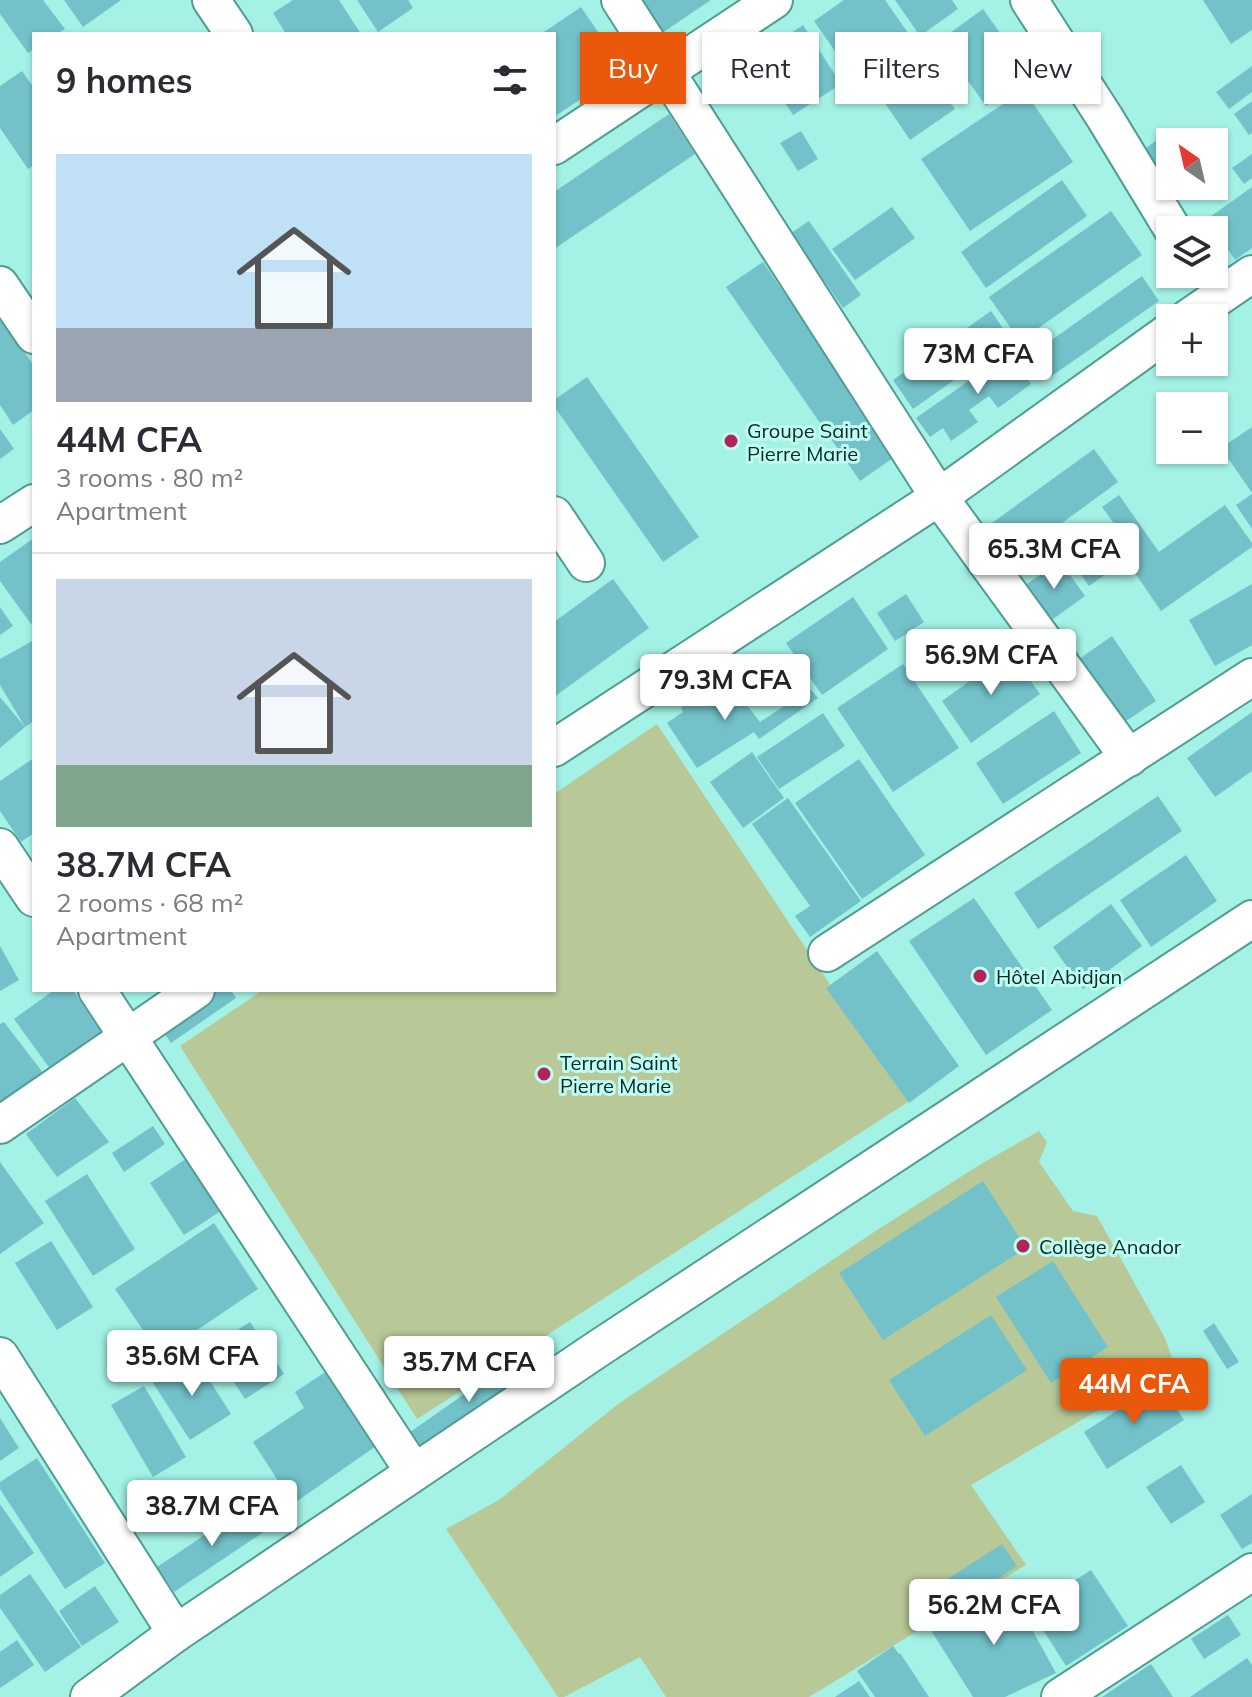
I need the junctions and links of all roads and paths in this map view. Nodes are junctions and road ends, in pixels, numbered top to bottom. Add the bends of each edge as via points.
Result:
1 (211, 0) edge
2 (620, 0) edge
3 (774, 0) edge
4 (1029, 0) edge
5 (233, 32) edge
6 (641, 32) edge
7 (686, 59) edge
8 (686, 102) edge
9 (618, 104) edge
10 (556, 145) edge
11 (1164, 216) edge
12 (1252, 274) edge
13 (0, 285) edge
14 (1201, 297) edge
15 (32, 332) edge
16 (1156, 341) edge
17 (939, 497) junction
18 (32, 504) edge
19 (556, 518) edge
20 (0, 525) edge
21 (586, 563) dead end
22 (1252, 677) edge
23 (556, 747) edge
24 (1129, 758) junction
25 (1252, 919) edge
26 (827, 953) dead end
27 (98, 992) edge
28 (193, 992) edge
29 (129, 1036) junction
30 (0, 1125) edge
31 (0, 1356) edge
32 (414, 1472) junction
33 (1252, 1572) edge
34 (176, 1633) junction
35 (89, 1697) edge
36 (1060, 1697) edge

1 - 5 street
2 - 6 street
3 - 7 street
4 - 11 street
8 - 17 street
9 - 10 street
12 - 14 street
13 - 15 street
16 - 17 street
17 - 23 street
17 - 24 street
18 - 20 street
19 - 21 street
22 - 24 street
24 - 26 street
25 - 32 street
27 - 29 street
28 - 29 street
29 - 30 street
29 - 32 street
31 - 34 street
32 - 34 street
33 - 36 street
34 - 35 street

